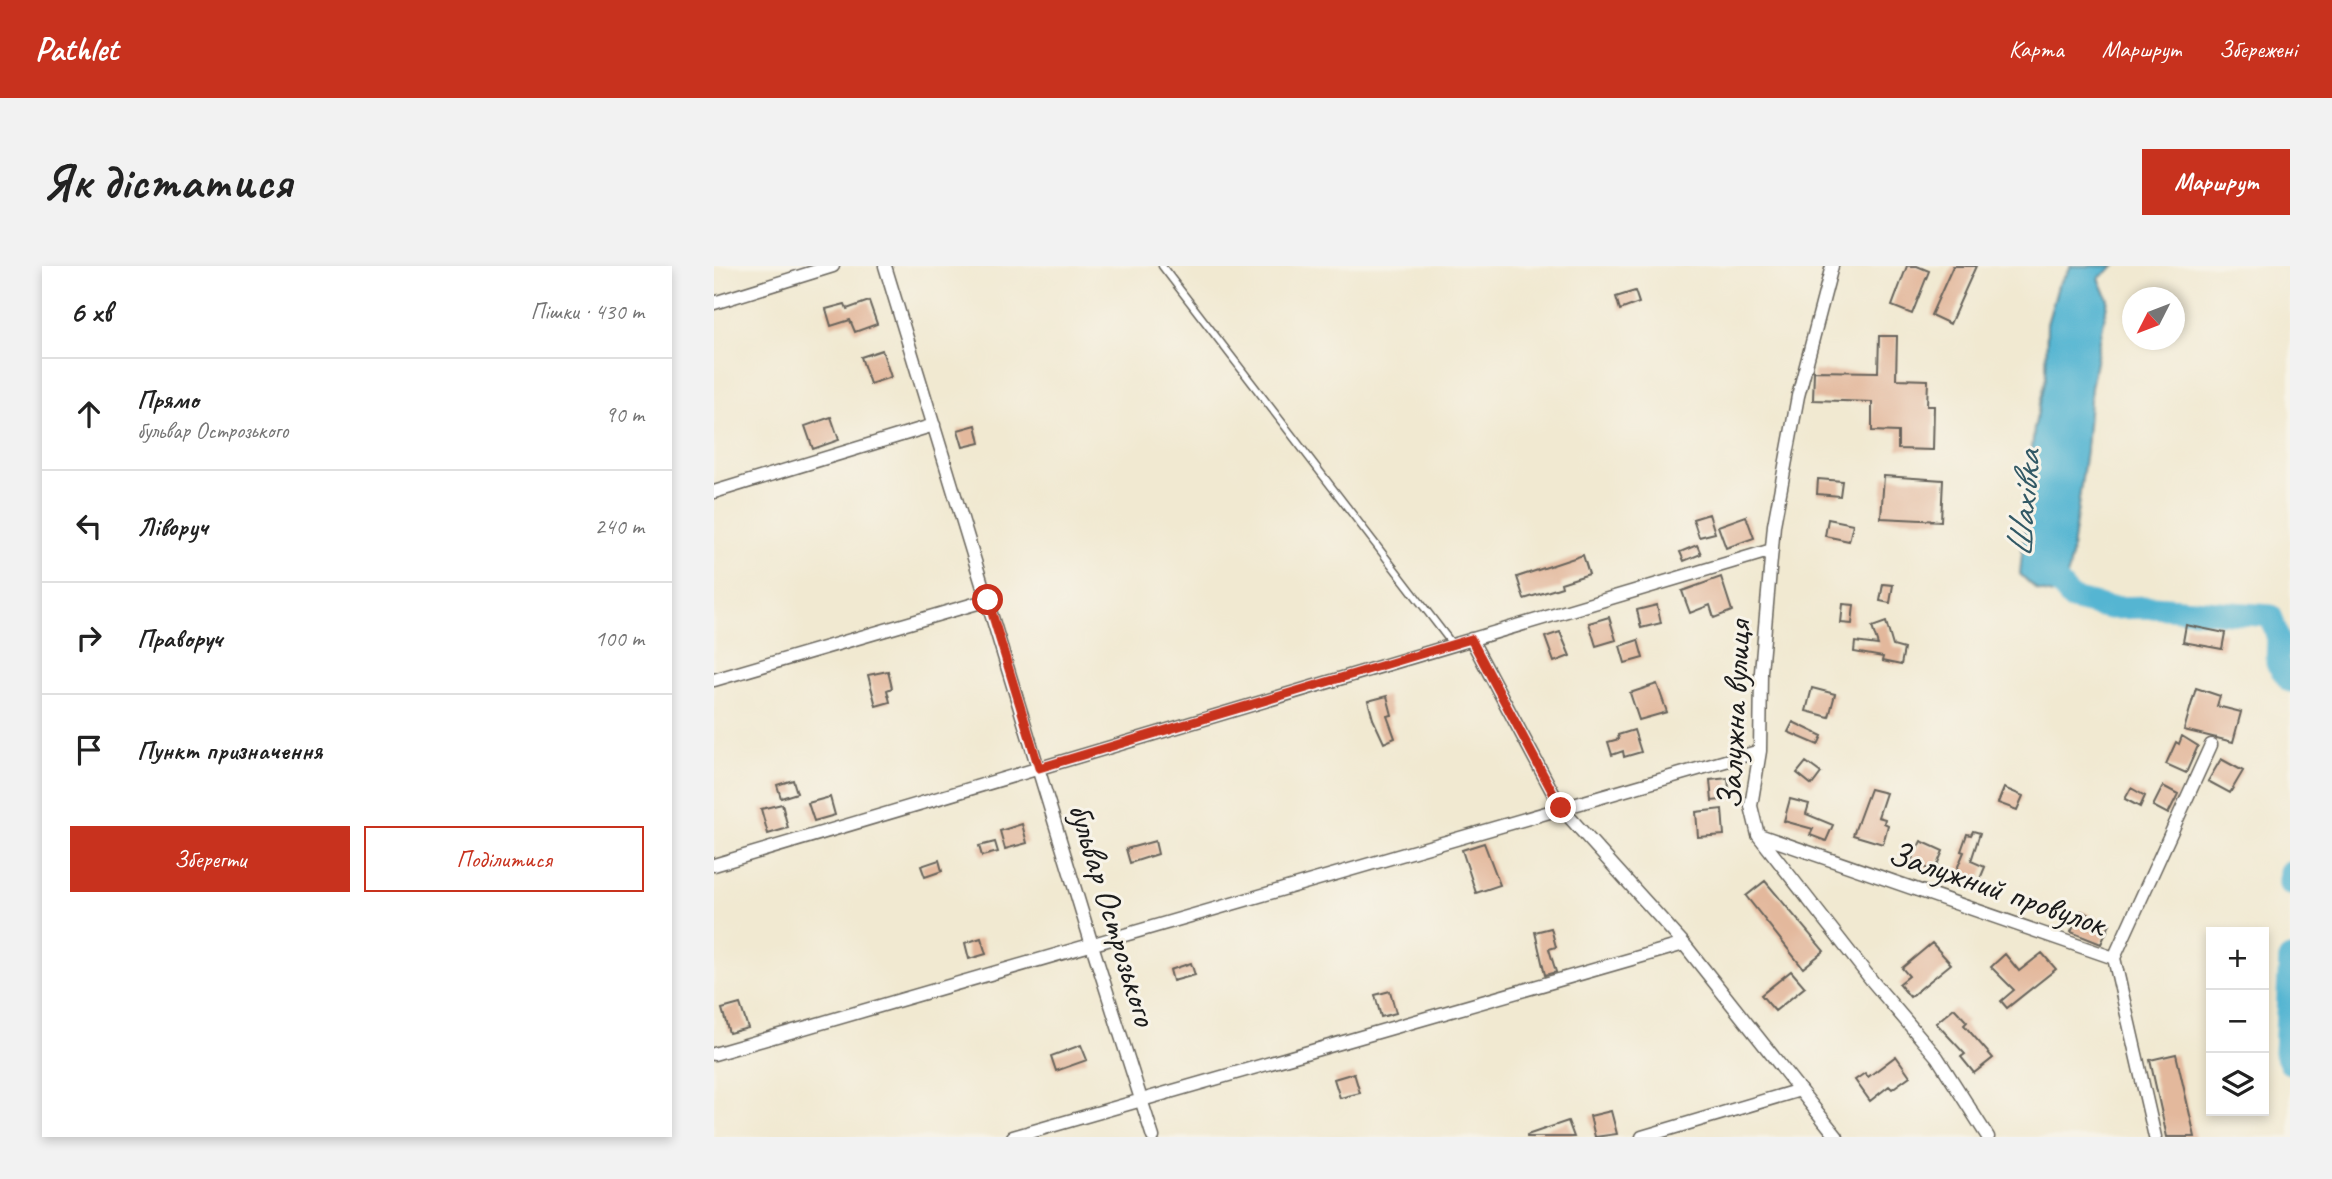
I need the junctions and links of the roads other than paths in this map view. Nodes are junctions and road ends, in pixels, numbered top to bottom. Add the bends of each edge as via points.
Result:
1 (833, 266) edge
2 (886, 266) edge
3 (1162, 266) edge
4 (1832, 266) edge
5 (714, 303) edge
6 (934, 425) junction
7 (714, 492) edge
8 (1772, 550) junction
9 (988, 600) junction
10 (1471, 639) junction
11 (1452, 645) junction
12 (714, 680) edge
13 (2211, 745) dead end
14 (1759, 751) junction
15 (1039, 768) junction
16 (1561, 808) junction
17 (1758, 835) junction
18 (714, 865) edge
19 (1684, 944) junction
20 (1092, 945) junction
21 (2114, 958) junction
22 (714, 1054) edge
23 (1800, 1090) junction
24 (1141, 1100) junction
25 (1013, 1137) edge
26 (1153, 1137) edge
27 (1642, 1137) edge
28 (1838, 1137) edge
29 (1988, 1137) edge
30 (2155, 1137) edge

1 - 5 street
2 - 6 street, бульвар Острозького
3 - 11 lane
4 - 8 street, Залужна вулиця via 1798,396
6 - 7 street
6 - 9 street, бульвар Острозького
8 - 10 street
8 - 14 street, Залужна вулиця
9 - 12 street
9 - 15 street, бульвар Острозького
10 - 11 street
10 - 16 street
11 - 15 street
13 - 21 street, Залужний провулок
14 - 16 street
14 - 17 street, Залужна вулиця via 1751,806
15 - 18 street
15 - 20 street, бульвар Острозького
16 - 19 street
16 - 20 street
17 - 21 street, Залужний провулок
17 - 29 street, Залужна вулиця via 1937,1057
19 - 23 street
19 - 24 street
20 - 22 street
20 - 24 street, бульвар Острозького
21 - 30 street
23 - 27 street
23 - 28 street
24 - 25 street
24 - 26 street, бульвар Острозького

